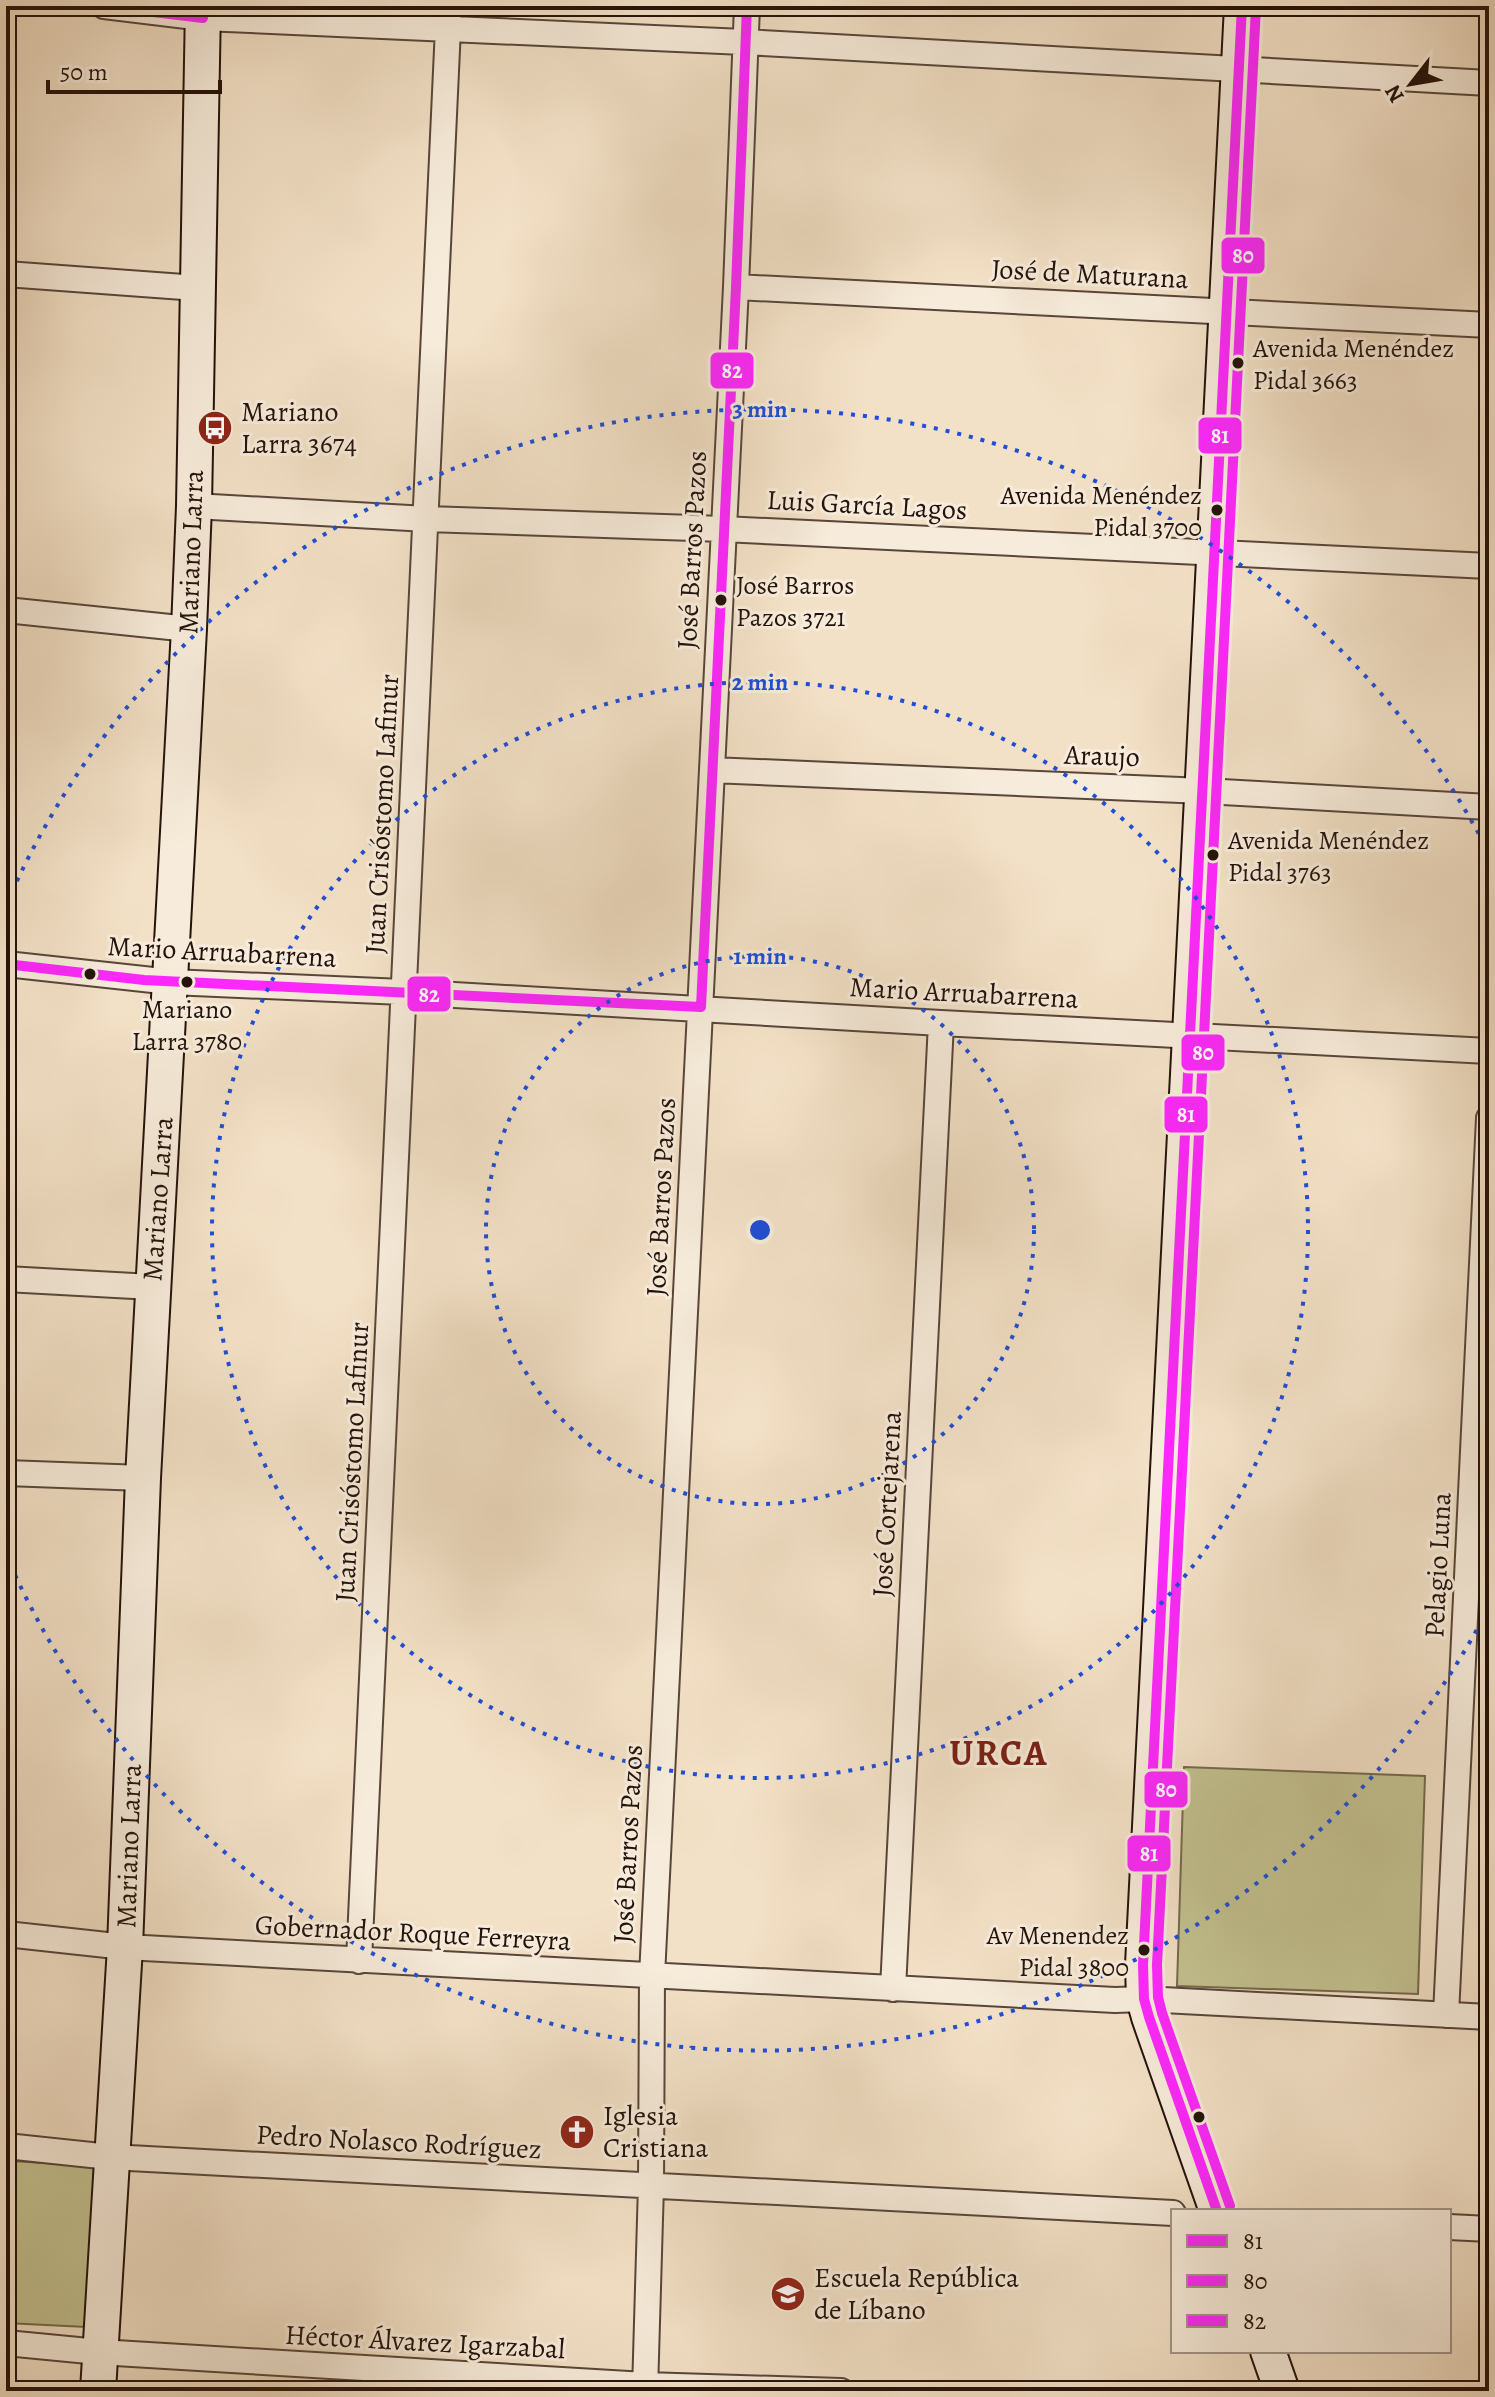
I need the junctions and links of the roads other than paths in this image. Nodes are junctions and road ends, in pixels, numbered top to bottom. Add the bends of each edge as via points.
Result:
1 (104, 6) edge
2 (747, 6) edge
3 (1242, 6) edge
4 (203, 12) edge
5 (449, 18) edge
6 (744, 42) junction
7 (1239, 69) junction
8 (1489, 83) edge
9 (6, 274) edge
10 (736, 287) junction
11 (197, 288) junction
12 (1226, 311) junction
13 (1489, 325) edge
14 (194, 506) junction
15 (427, 519) junction
16 (723, 529) junction
17 (1214, 552) junction
18 (1489, 566) edge
19 (6, 610) edge
20 (189, 629) junction
21 (712, 770) junction
22 (1204, 791) junction
23 (1489, 807) edge
24 (6, 964) edge
25 (171, 982) junction
26 (403, 992) junction
27 (701, 1007) junction
28 (941, 1023) junction
29 (1191, 1035) junction
30 (1489, 1051) edge
31 (1489, 1118) edge
32 (6, 1279) edge
33 (152, 1287) junction
34 (6, 1473) edge
35 (143, 1478) junction
36 (6, 1934) edge
37 (125, 1947) junction
38 (359, 1961) junction
39 (652, 1976) junction
40 (893, 1989) junction
41 (1144, 1999) junction
42 (1446, 2015) junction
43 (1489, 2017) edge
44 (6, 2146) edge
45 (110, 2157) junction
46 (651, 2185) junction
47 (1216, 2209) edge
48 (1171, 2213) edge
49 (1451, 2227) edge
50 (1489, 2229) edge
51 (6, 2343) edge
52 (99, 2352) junction
53 (1269, 2353) edge
54 (645, 2388) edge
55 (98, 2391) edge
56 (841, 2391) edge
57 (1282, 2391) edge

1 - 4 street
2 - 6 street, José Barros Pazos
3 - 7 main road
4 - 5 street
4 - 11 main road, Mariano Larra
5 - 6 street
5 - 15 street, Juan Crisóstomo Lafinur
6 - 7 street
6 - 10 street, José Barros Pazos
7 - 8 street
7 - 12 main road
9 - 11 street
10 - 12 street, José de Maturana
10 - 16 street, José Barros Pazos
11 - 14 main road, Mariano Larra
12 - 13 street, José de Maturana
12 - 17 main road
14 - 15 street, Luis García Lagos
14 - 20 main road, Mariano Larra
15 - 16 street, Luis García Lagos
15 - 26 street, Juan Crisóstomo Lafinur
16 - 17 street, Luis García Lagos
16 - 21 street, José Barros Pazos
17 - 18 street, Luis García Lagos
17 - 22 main road
19 - 20 street
20 - 25 main road, Mariano Larra
21 - 22 street, Araujo
21 - 27 street, José Barros Pazos
22 - 23 street, Araujo
22 - 29 main road
24 - 25 street, Mario Arruabarrena
25 - 26 street, Mario Arruabarrena
25 - 33 main road, Mariano Larra
26 - 27 street, Mario Arruabarrena
26 - 38 street, Juan Crisóstomo Lafinur
27 - 28 street, Mario Arruabarrena
27 - 39 street, José Barros Pazos
28 - 29 street, Mario Arruabarrena
28 - 40 street, José Cortejarena
29 - 30 street, Mario Arruabarrena
29 - 41 main road
31 - 42 street, Pelagio Luna
32 - 33 street
33 - 35 main road, Mariano Larra
34 - 35 street
35 - 37 main road, Mariano Larra
36 - 37 street, Gobernador Roque Ferreyra
37 - 38 street, Gobernador Roque Ferreyra
37 - 45 main road, Mariano Larra
38 - 39 street, Gobernador Roque Ferreyra
39 - 40 street, Gobernador Roque Ferreyra
39 - 46 street, José Barros Pazos
40 - 41 street, Gobernador Roque Ferreyra
41 - 42 street, Gobernador Roque Ferreyra
41 - 47 main road
42 - 43 street, Gobernador Roque Ferreyra
44 - 45 street, Pedro Nolasco Rodríguez
45 - 46 street, Pedro Nolasco Rodríguez
45 - 52 main road, Mariano Larra
46 - 48 street, Pedro Nolasco Rodríguez
46 - 54 street, José Barros Pazos
49 - 50 street
51 - 52 street, Héctor Álvarez Igarzabal
52 - 54 street, Héctor Álvarez Igarzabal
52 - 55 main road, Mariano Larra
53 - 57 main road
54 - 56 street, Héctor Álvarez Igarzabal

